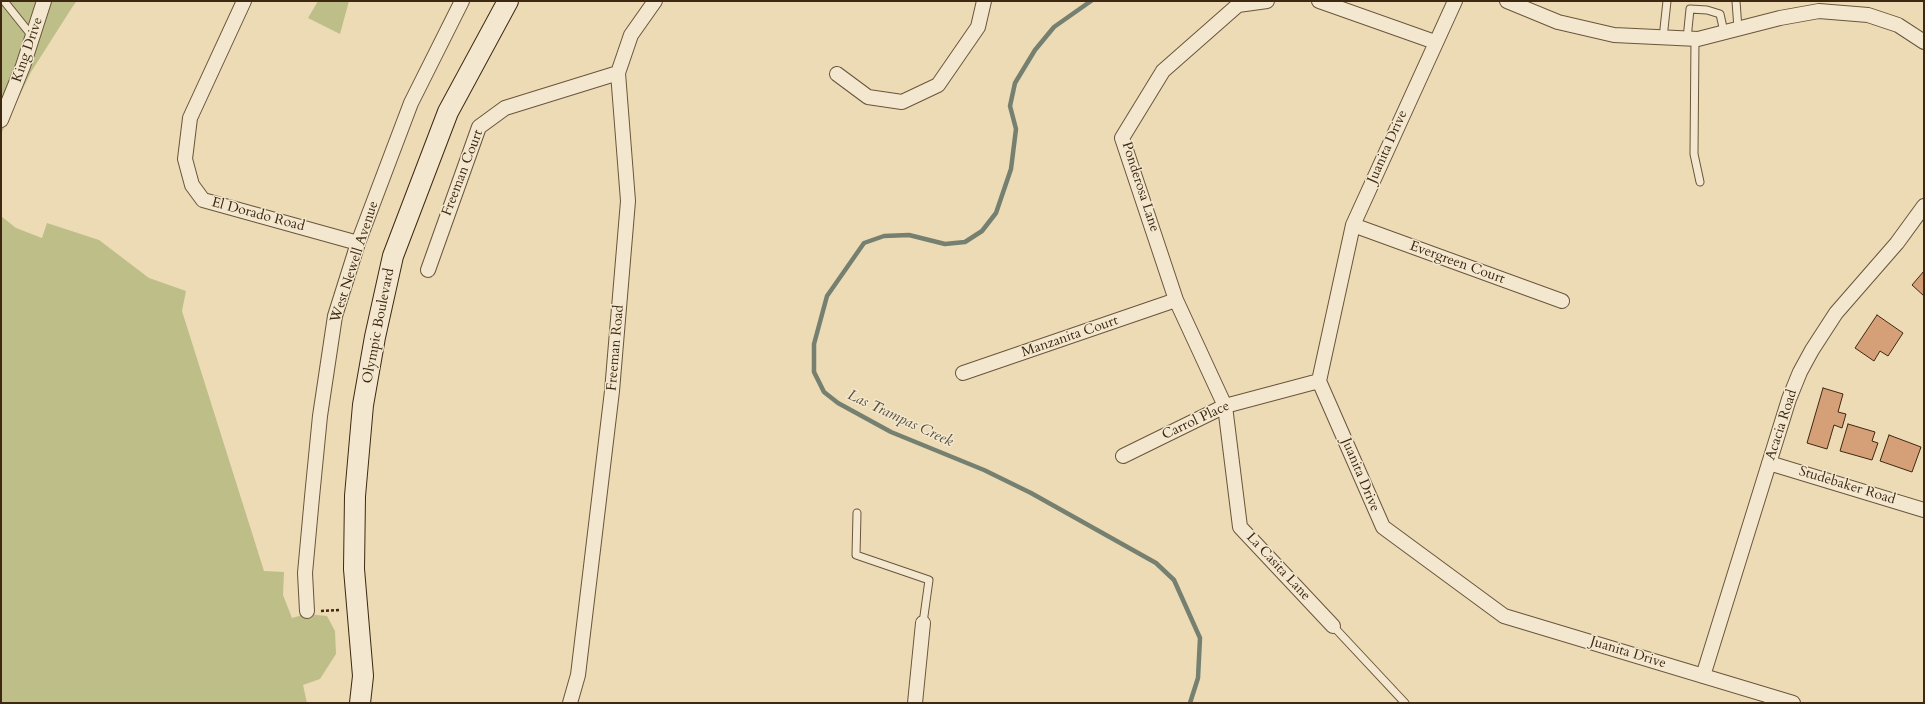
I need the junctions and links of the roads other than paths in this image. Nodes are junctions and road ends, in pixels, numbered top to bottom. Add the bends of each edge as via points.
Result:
1 (4, 1) edge
2 (44, 1) edge
3 (244, 1) edge
4 (462, 1) edge
5 (508, 1) edge
6 (655, 1) edge
7 (984, 1) edge
8 (1267, 1) edge
9 (1320, 1) edge
10 (1455, 1) edge
11 (1507, 1) edge
12 (1667, 1) edge
13 (1736, 1) edge
14 (1731, 30) junction
15 (32, 37) junction
16 (1663, 38) junction
17 (1691, 39) junction
18 (1435, 42) junction
19 (1924, 42) edge
20 (618, 73) junction
21 (837, 74) dead end
22 (1, 120) edge
23 (1700, 182) dead end
24 (1924, 206) edge
25 (1352, 226) junction
26 (358, 243) junction
27 (428, 270) dead end
28 (1176, 300) junction
29 (1562, 301) dead end
30 (963, 373) dead end
31 (1319, 381) junction
32 (1224, 406) junction
33 (1123, 456) dead end
34 (1769, 463) junction
35 (1924, 510) edge
36 (857, 513) dead end
37 (307, 612) dead end
38 (923, 623) joint
39 (1334, 626) joint
40 (363, 676) junction
41 (1703, 676) junction
42 (360, 703) edge
43 (373, 703) edge
44 (570, 703) edge
45 (915, 703) edge
46 (1405, 703) edge
47 (1793, 703) edge

1 - 15 lane
2 - 15 street, King Drive
3 - 26 street, El Dorado Road via 190,118 185,159 192,185 203,200
4 - 26 street, West Newell Avenue via 411,103
5 - 40 main road, Olympic Boulevard via 448,112 393,256 375,337 363,405 355,496 354,569
6 - 20 street, Freeman Road via 631,35
7 - 21 street via 978,27 938,85 902,102 868,97
8 - 28 street, Ponderosa Lane via 1238,5 1163,71 1122,138
9 - 18 street
10 - 18 street, Juanita Drive
11 - 16 street via 1558,22 1614,35
12 - 16 lane
13 - 14 lane
14 - 17 street
14 - 17 lane via 1720,14 1690,9
14 - 19 street via 1819,11 1868,15 1898,25
15 - 22 street, King Drive
16 - 17 street
17 - 23 lane via 1694,154
18 - 25 street, Juanita Drive
20 - 27 street, Freeman Court via 505,108 479,127
20 - 44 street, Freeman Road via 628,201 611,399 578,675
24 - 34 street, Acacia Road via 1897,243 1836,313 1812,350 1789,399
25 - 29 street, Evergreen Court
25 - 31 street, Juanita Drive
26 - 37 street, West Newell Avenue via 335,316 320,416 306,573
28 - 30 street, Manzanita Court
28 - 32 street, Ponderosa Lane
31 - 32 street, Carrol Place
31 - 41 street, Juanita Drive via 1382,527 1504,616
32 - 33 street, Carrol Place
32 - 39 street, La Casita Lane via 1240,527
34 - 35 street, Studebaker Road
34 - 41 street, Acacia Road
36 - 38 lane via 856,555 929,580
38 - 45 street
39 - 46 lane
40 - 42 main road, Olympic Boulevard
40 - 43 main road, Olympic Boulevard
41 - 47 street, Juanita Drive

